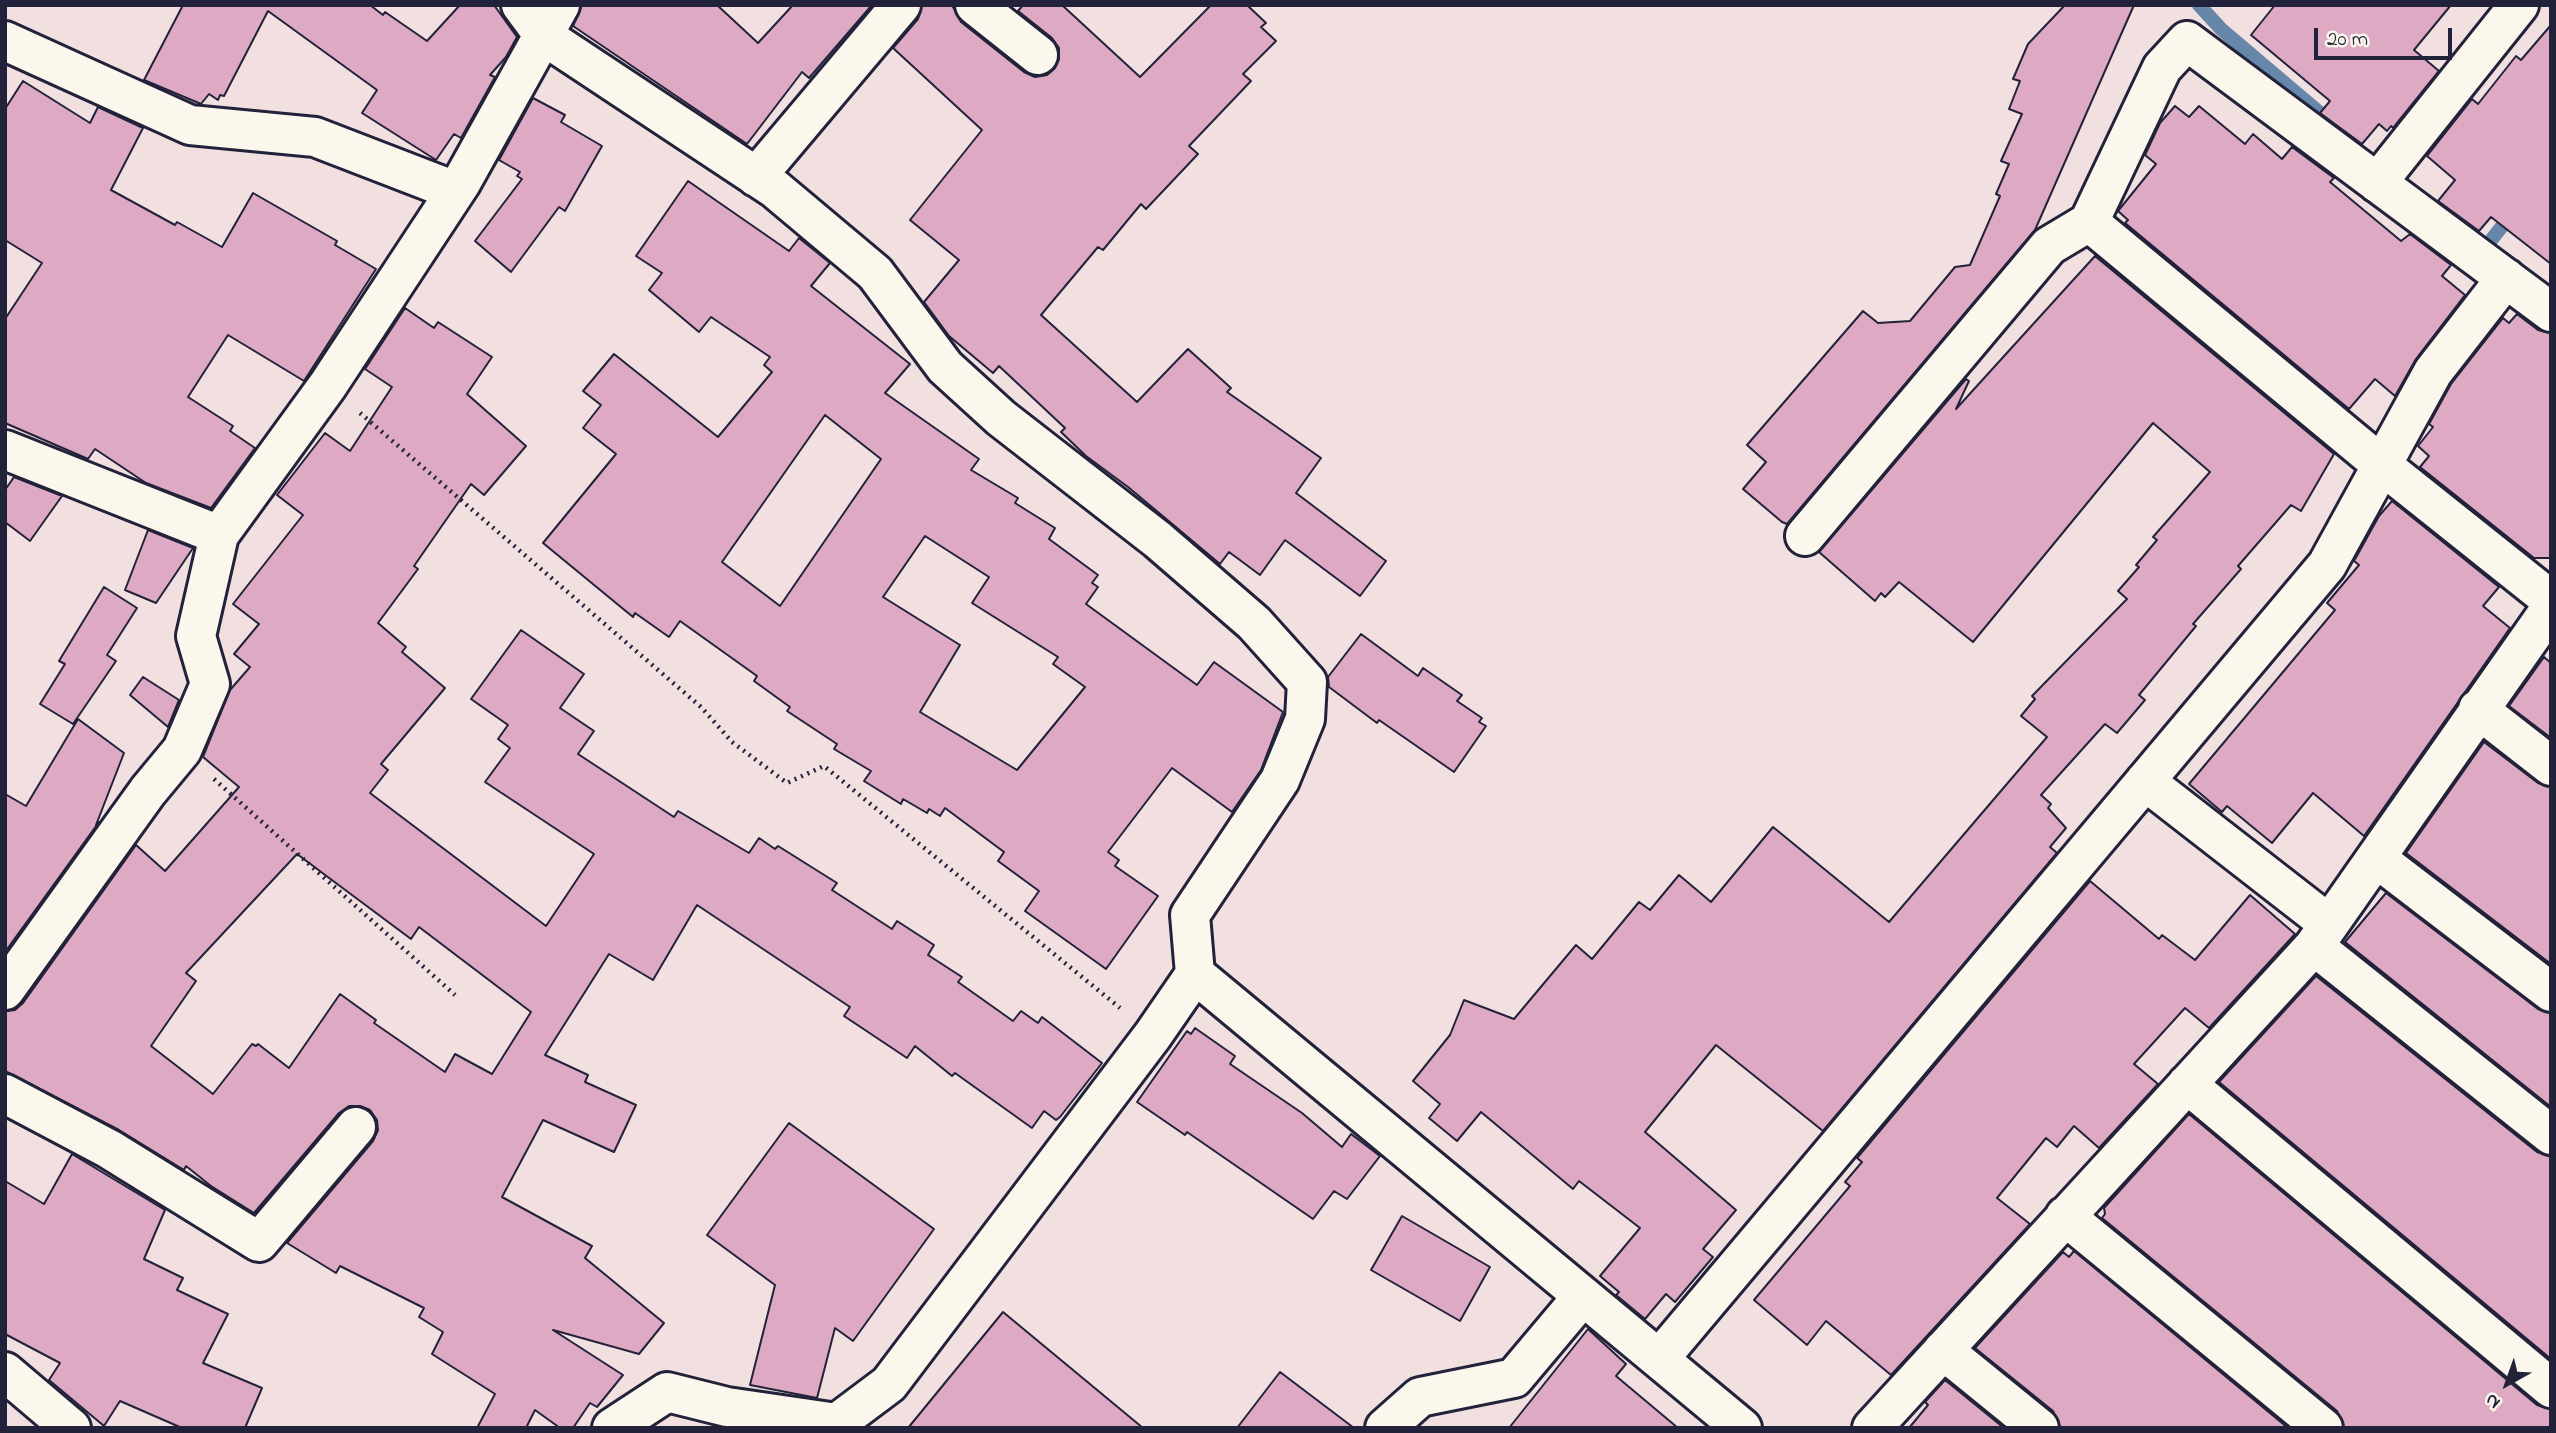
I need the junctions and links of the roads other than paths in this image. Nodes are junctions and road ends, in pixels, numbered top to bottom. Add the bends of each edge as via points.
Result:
1 (521, 5) edge
2 (901, 5) edge
3 (975, 5) edge
4 (2519, 5) edge
5 (552, 20) edge
6 (5, 41) edge
7 (1038, 55) dead end
8 (756, 177) junction
9 (2377, 183) junction
10 (456, 191) junction
11 (2089, 222) junction
12 (2506, 278) junction
13 (2551, 312) edge
14 (5, 450) edge
15 (2383, 466) junction
16 (219, 535) junction
17 (1805, 536) dead end
18 (2551, 600) edge
19 (2551, 608) edge
20 (2477, 709) junction
21 (2551, 766) edge
22 (2145, 781) junction
23 (2376, 858) junction
24 (2321, 935) junction
25 (1195, 974) junction
26 (5, 990) edge
27 (2551, 992) edge
28 (2188, 1084) junction
29 (5, 1094) edge
30 (356, 1127) dead end
31 (2551, 1135) edge
32 (2065, 1216) junction
33 (1583, 1296) junction
34 (1943, 1350) junction
35 (1659, 1359) junction
36 (5, 1372) edge
37 (2551, 1388) edge
38 (838, 1425) edge
39 (71, 1428) edge
40 (612, 1428) edge
41 (1385, 1428) edge
42 (1742, 1428) edge
43 (1871, 1428) edge
44 (2039, 1428) edge
45 (2323, 1428) edge

1 - 5 street
2 - 8 street
3 - 7 street
4 - 9 street
5 - 8 street
5 - 10 street
6 - 10 street via 190,125 315,137
8 - 25 street via 875,273 954,376 1254,623 1307,682 1305,719 1280,780 1191,915
9 - 11 street via 2187,41 2162,68
9 - 12 street
10 - 16 street via 328,385
11 - 15 street
11 - 17 street via 2049,246
12 - 13 street
12 - 15 street via 2433,372
14 - 16 street
15 - 18 street
15 - 22 street via 2327,565
16 - 26 street via 196,636 210,684 182,750
19 - 20 street
20 - 21 street
20 - 23 street
22 - 24 street
22 - 35 street
23 - 24 street
23 - 27 street
24 - 28 street
24 - 31 street
25 - 33 street
25 - 38 street via 889,1384
28 - 32 street
28 - 37 street
29 - 30 street via 109,1150 259,1242
32 - 34 street
32 - 45 street
33 - 35 street
33 - 41 street via 1514,1378 1420,1397
34 - 43 street
34 - 44 street
35 - 42 street
36 - 39 street
38 - 40 street via 667,1392

